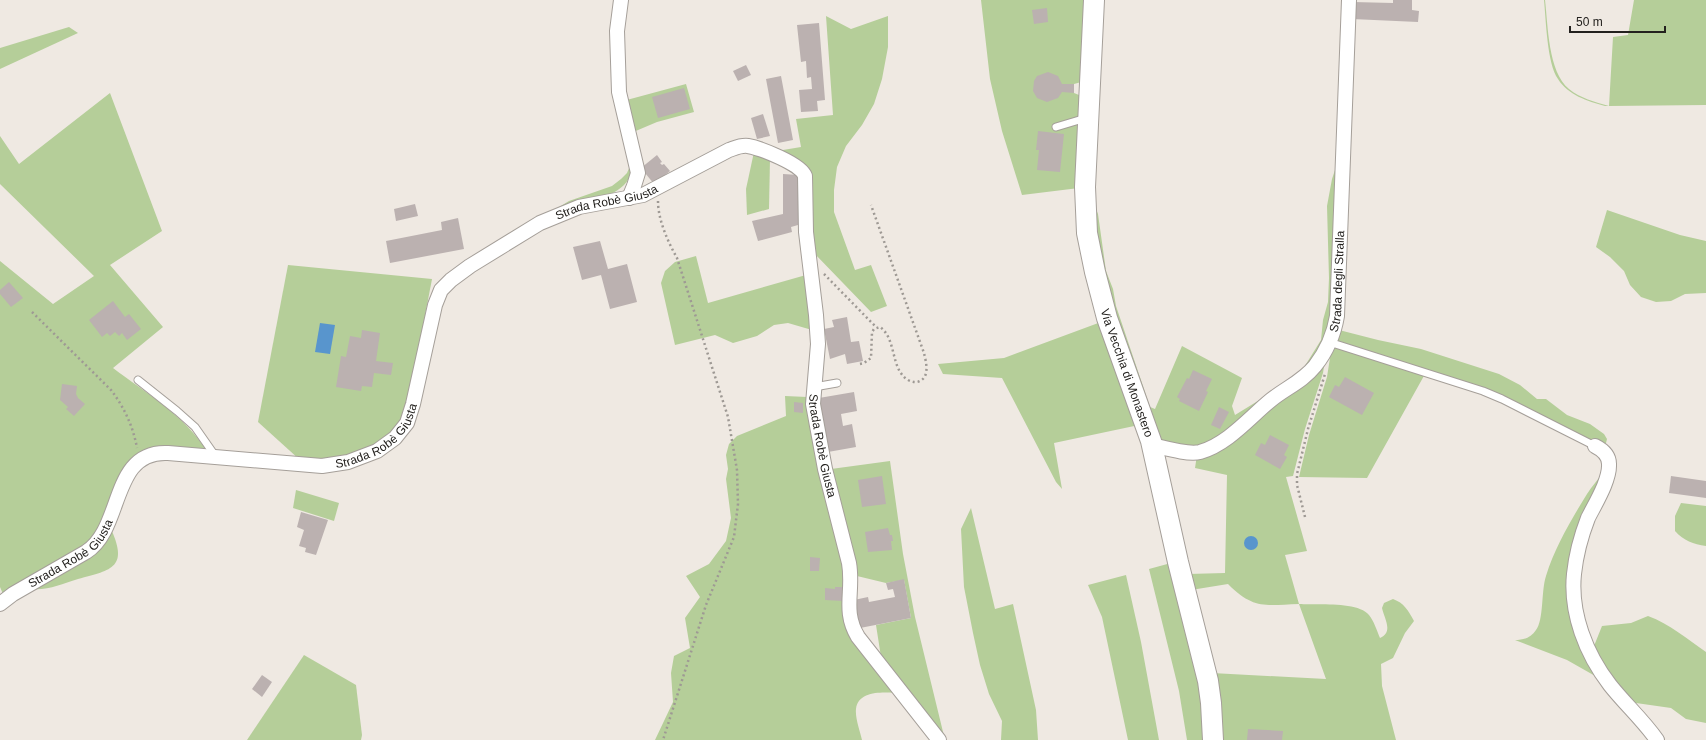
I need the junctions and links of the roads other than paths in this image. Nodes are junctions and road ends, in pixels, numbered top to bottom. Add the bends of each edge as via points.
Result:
1 (620, 0) edge
2 (1094, 0) edge
3 (1349, 0) edge
4 (1088, 117) junction
5 (1056, 127) dead end
6 (629, 198) junction
7 (1329, 342) junction
8 (138, 380) dead end
9 (837, 383) dead end
10 (814, 386) junction
11 (1152, 445) junction
12 (1595, 446) joint
13 (216, 457) junction
14 (1, 600) edge
15 (940, 740) edge
16 (1213, 740) edge
17 (1657, 740) edge

1 - 6 street via 617,31 619,92 638,173
2 - 4 street, Via Vecchia di Monastero
3 - 7 street, Strada degli Stralla via 1337,316
4 - 5 lane
4 - 11 street, Via Vecchia di Monastero via 1085,205 1092,260 1110,329
6 - 10 street, Strada Robè Giusta via 643,195 740,146 752,147 774,155 804,173 806,232 818,344
6 - 13 street, Strada Robè Giusta via 579,207 540,223 470,266 441,290 407,423 395,438 377,451 348,462 322,466
7 - 11 street, Strada degli Stralla via 1316,365 1305,376 1273,398 1219,443 1196,453
7 - 12 lane via 1483,391
8 - 13 lane via 195,427
9 - 10 lane
10 - 15 street, Strada Robè Giusta via 813,404 823,460 851,573 851,625
11 - 16 street, Via Vecchia di Monastero via 1208,681
12 - 17 street via 1607,457 1609,469 1586,523 1576,560 1574,597 1579,624 1588,649 1603,676
13 - 14 street, Strada Robè Giusta via 162,453 139,460 130,472 94,546

